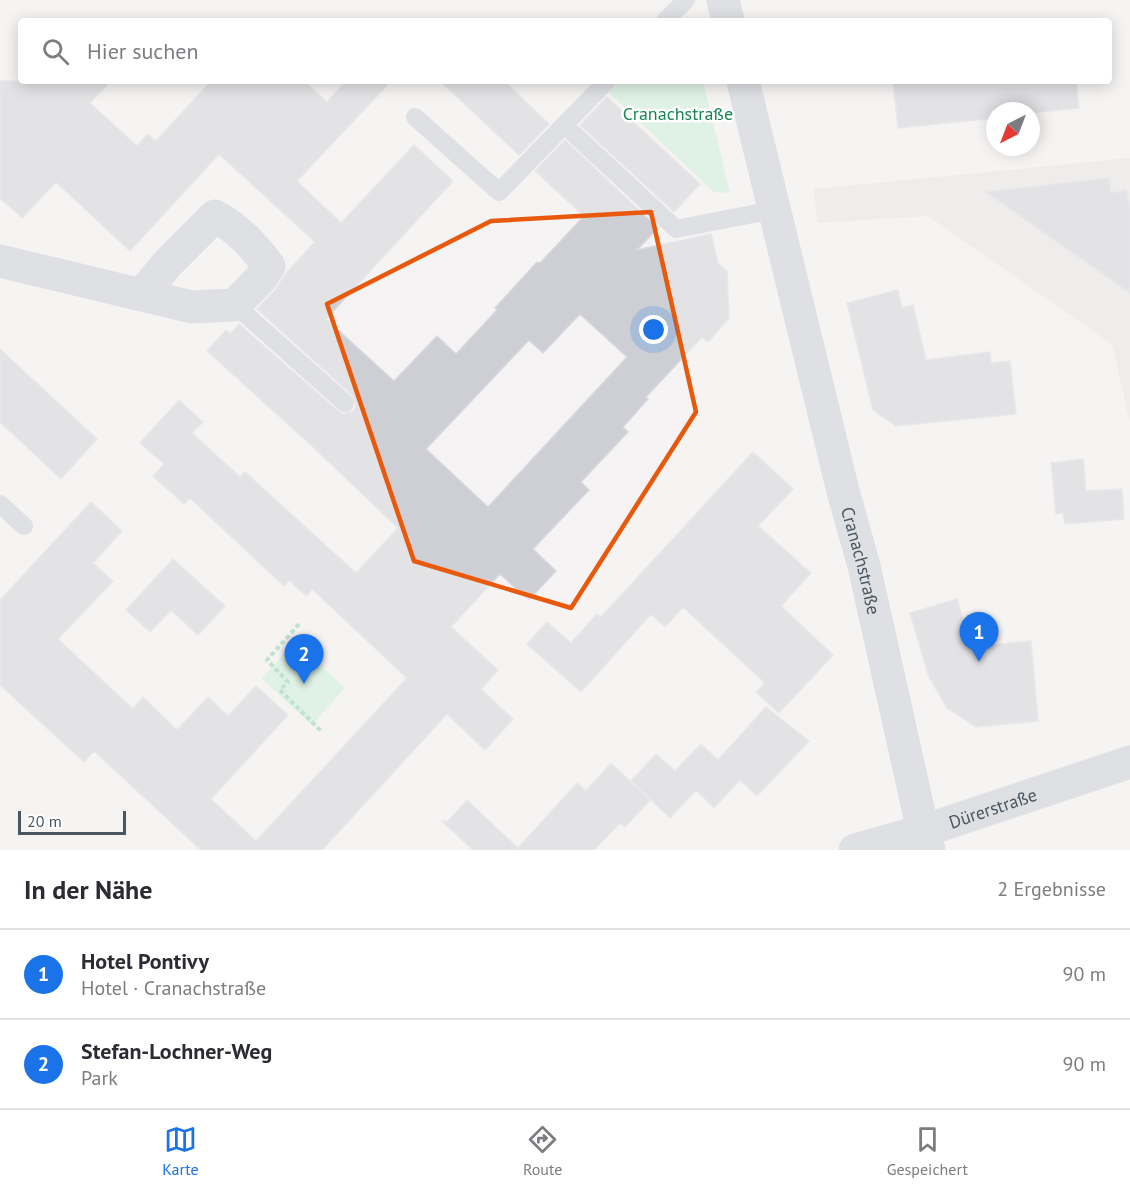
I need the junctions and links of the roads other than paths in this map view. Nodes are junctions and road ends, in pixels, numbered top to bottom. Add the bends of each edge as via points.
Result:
1 (686, 0) edge
2 (723, 0) edge
3 (668, 18) edge
4 (727, 18) edge
5 (604, 84) edge
6 (743, 84) edge
7 (415, 117) dead end
8 (574, 134) dead end
9 (773, 210) junction
10 (0, 261) edge
11 (142, 294) junction
12 (235, 305) junction
13 (345, 403) dead end
14 (0, 504) edge
15 (24, 526) dead end
16 (1130, 762) edge
17 (926, 841) edge
18 (855, 850) edge

1 - 3 lane
2 - 4 street
5 - 7 lane via 499,192
6 - 9 street, Cranachstraße
8 - 9 lane via 676,229
9 - 17 street, Cranachstraße via 864,566
10 - 11 street
11 - 12 street via 192,307
11 - 12 street via 215,216 260,254 268,266
12 - 13 lane
14 - 15 lane
16 - 17 street, Dürerstraße
17 - 18 street, Dürerstraße

